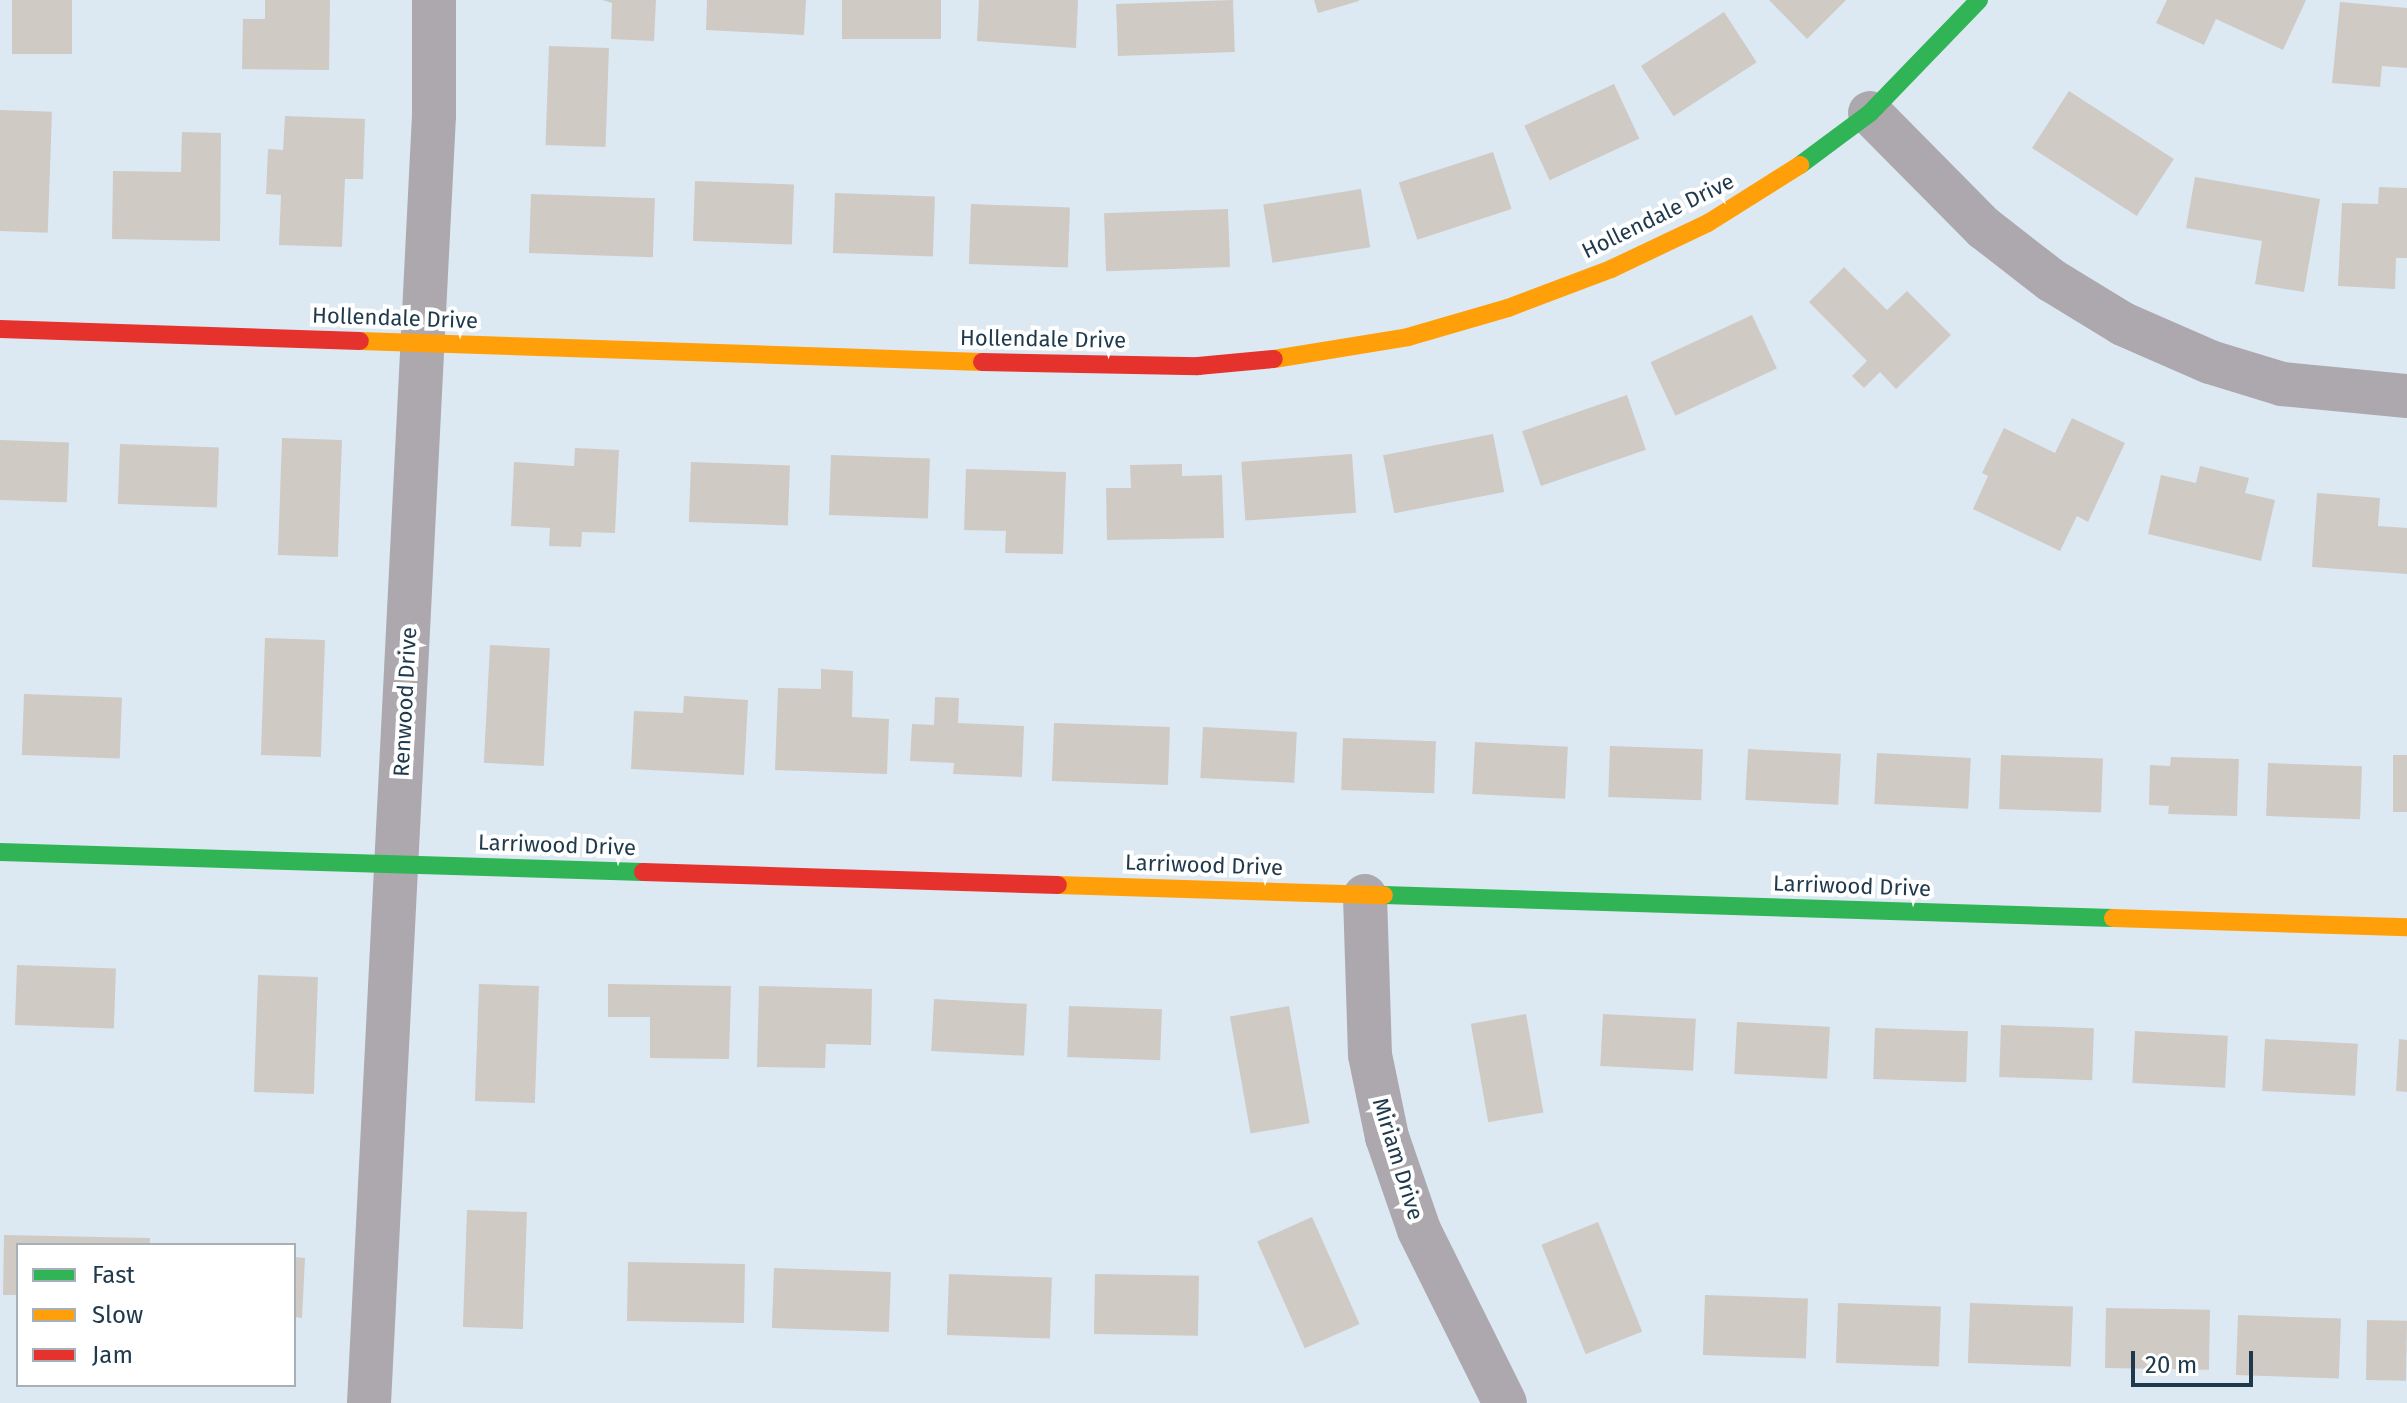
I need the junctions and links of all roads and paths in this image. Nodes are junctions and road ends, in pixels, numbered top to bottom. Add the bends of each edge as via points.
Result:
1 (434, 0) edge
2 (1979, 0) edge
3 (1870, 113) junction
4 (0, 329) edge
5 (423, 343) junction
6 (2407, 396) edge
7 (0, 852) edge
8 (397, 864) junction
9 (1365, 896) junction
10 (2407, 927) edge
11 (369, 1403) edge
12 (1505, 1403) edge

1 - 5 street, Renwood Drive
2 - 3 street, Hollendale Drive
3 - 5 street, Hollendale Drive via 1791,172 1708,223 1611,269 1508,308 1408,337 1307,356 1198,366 1092,366
3 - 6 street via 1984,228 2051,280 2123,324 2210,362 2282,384
4 - 5 street, Hollendale Drive
5 - 8 street, Renwood Drive
7 - 8 street, Larriwood Drive
8 - 9 street, Larriwood Drive
8 - 11 street, Renwood Drive
9 - 10 street, Larriwood Drive
9 - 12 street, Miriam Drive via 1370,1055 1387,1137 1419,1230

